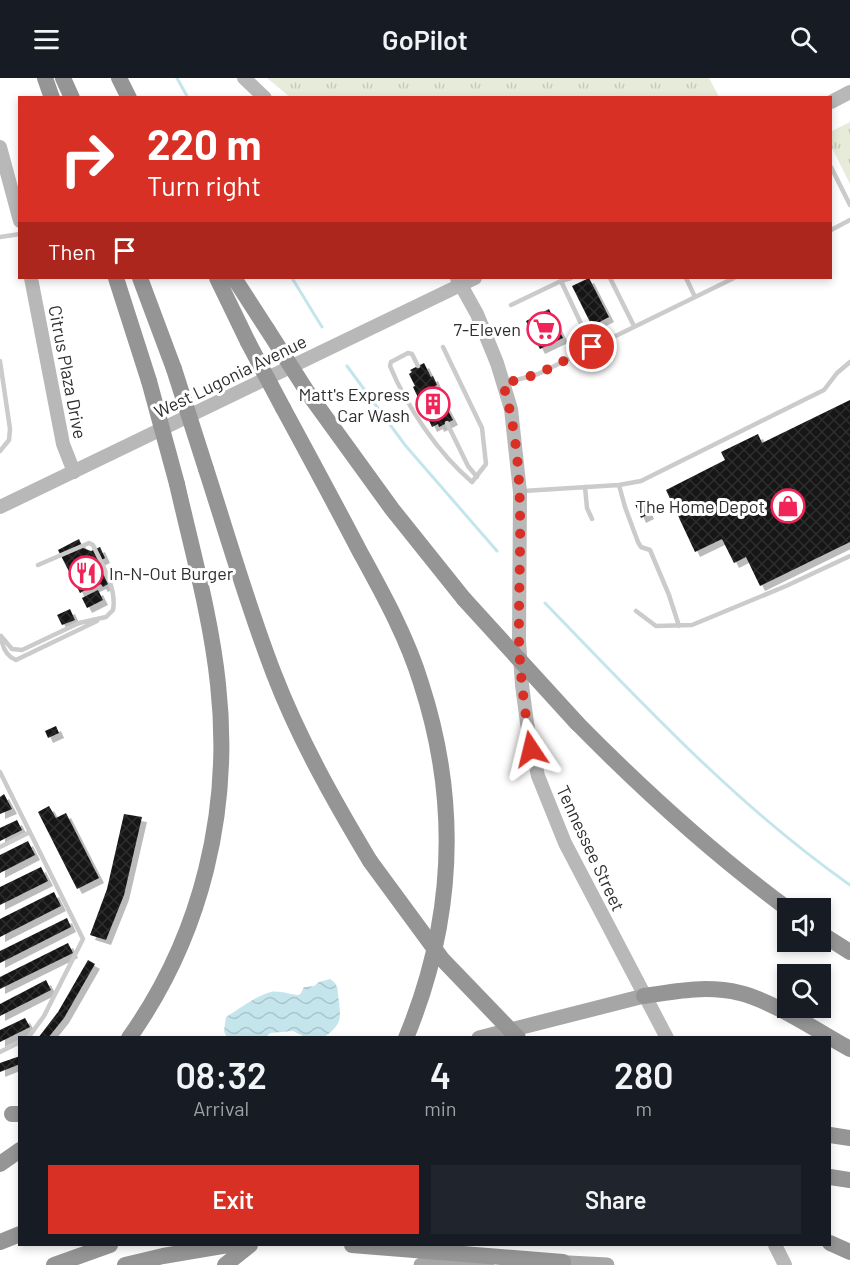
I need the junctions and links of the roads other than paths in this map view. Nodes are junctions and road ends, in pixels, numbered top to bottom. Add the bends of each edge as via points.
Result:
1 (45, 78) edge
2 (63, 78) edge
3 (119, 78) edge
4 (244, 78) edge
5 (850, 93) edge
6 (51, 96) edge
7 (71, 96) edge
8 (128, 96) edge
9 (263, 96) edge
10 (832, 102) edge
11 (0, 147) edge
12 (832, 169) edge
13 (850, 205) edge
14 (18, 214) edge
15 (850, 220) edge
16 (832, 229) edge
17 (18, 234) edge
18 (0, 237) edge
19 (31, 279) edge
20 (116, 279) edge
21 (140, 279) edge
22 (218, 279) edge
23 (235, 279) edge
24 (568, 279) edge
25 (610, 279) edge
26 (686, 279) edge
27 (732, 279) edge
28 (459, 281) edge
29 (561, 281) junction
30 (695, 297) junction
31 (511, 305) dead end
32 (634, 327) junction
33 (443, 347) dead end
34 (592, 347) junction
35 (0, 361) edge
36 (850, 362) edge
37 (418, 366) dead end
38 (503, 384) junction
39 (447, 423) dead end
40 (0, 451) edge
41 (74, 472) junction
42 (477, 477) junction
43 (619, 485) junction
44 (585, 488) junction
45 (520, 492) junction
46 (0, 507) edge
47 (592, 519) dead end
48 (850, 556) edge
49 (38, 565) dead end
50 (636, 611) dead end
51 (99, 620) junction
52 (679, 626) junction
53 (0, 772) edge
54 (3, 784) edge
55 (30, 832) junction
56 (0, 847) edge
57 (777, 901) edge
58 (831, 940) edge
59 (850, 952) edge
60 (644, 996) junction
61 (29, 1036) edge
62 (130, 1036) edge
63 (407, 1036) edge
64 (487, 1036) edge
65 (516, 1036) edge
66 (666, 1036) edge
67 (826, 1036) edge
68 (831, 1039) edge
69 (18, 1043) edge
70 (850, 1049) edge
71 (0, 1052) edge
72 (831, 1135) edge
73 (850, 1138) edge
74 (18, 1151) edge
75 (0, 1164) edge
76 (831, 1177) edge
77 (850, 1180) edge
78 (18, 1235) edge
79 (0, 1242) edge
80 (831, 1243) edge
81 (107, 1246) edge
82 (222, 1246) edge
83 (249, 1246) edge
84 (364, 1246) edge
85 (776, 1246) edge
86 (850, 1252) edge
87 (563, 1262) junction
88 (54, 1265) edge
89 (125, 1265) edge
90 (225, 1265) edge
91 (421, 1265) edge
92 (607, 1265) edge
93 (785, 1265) edge

1 - 6 highway
2 - 7 highway
3 - 8 highway
4 - 9 main road
5 - 10 main road
11 - 14 main road
12 - 13 lane
15 - 16 lane
17 - 18 lane
19 - 41 main road, Citrus Plaza Drive via 63,444
20 - 62 highway, bridge via 177,484 210,628 222,741 213,847 194,915 165,981
21 - 65 highway, bridge via 174,369 274,674 294,722 370,861 442,959
22 - 63 highway, bridge via 402,634 431,716 445,802 446,885 430,969
23 - 57 highway, bridge via 308,393 392,509 464,599 628,775 681,824
24 - 29 lane
25 - 32 lane
26 - 30 lane
27 - 30 lane
28 - 38 main road, Tennessee Street via 477,314
28 - 41 main road, West Lugonia Avenue
29 - 31 lane
29 - 34 lane
30 - 32 lane
32 - 34 lane
33 - 42 lane via 482,428 486,464
34 - 38 lane via 538,374
35 - 40 lane via 10,429 9,440
36 - 43 lane via 824,390 641,482
37 - 42 lane via 408,353 390,366 420,422 461,473 472,482
38 - 45 main road, Tennessee Street via 511,409
39 - 42 lane
41 - 46 main road, West Lugonia Avenue
43 - 44 lane
43 - 52 lane via 638,542 650,550
44 - 45 lane
44 - 47 lane
45 - 60 main road, Tennessee Street via 519,641 531,749 565,843
48 - 52 lane via 692,625
49 - 51 lane via 84,543 93,545 114,601 111,615
50 - 52 lane via 656,626
51 - 51 lane via 16,660 2,645 1,636 12,649 22,650 79,623
53 - 54 lane
54 - 55 lane
55 - 56 lane
55 - 61 lane via 83,939 44,1016
58 - 59 highway
60 - 64 main road
60 - 66 main road, Tennessee Street
60 - 67 highway via 685,989 740,993
68 - 70 highway
69 - 71 lane
72 - 73 highway
74 - 75 highway
76 - 77 highway
78 - 79 highway
80 - 86 highway
81 - 88 highway
82 - 89 highway
83 - 90 highway
84 - 87 highway
85 - 93 main road
87 - 91 main road
87 - 92 main road

